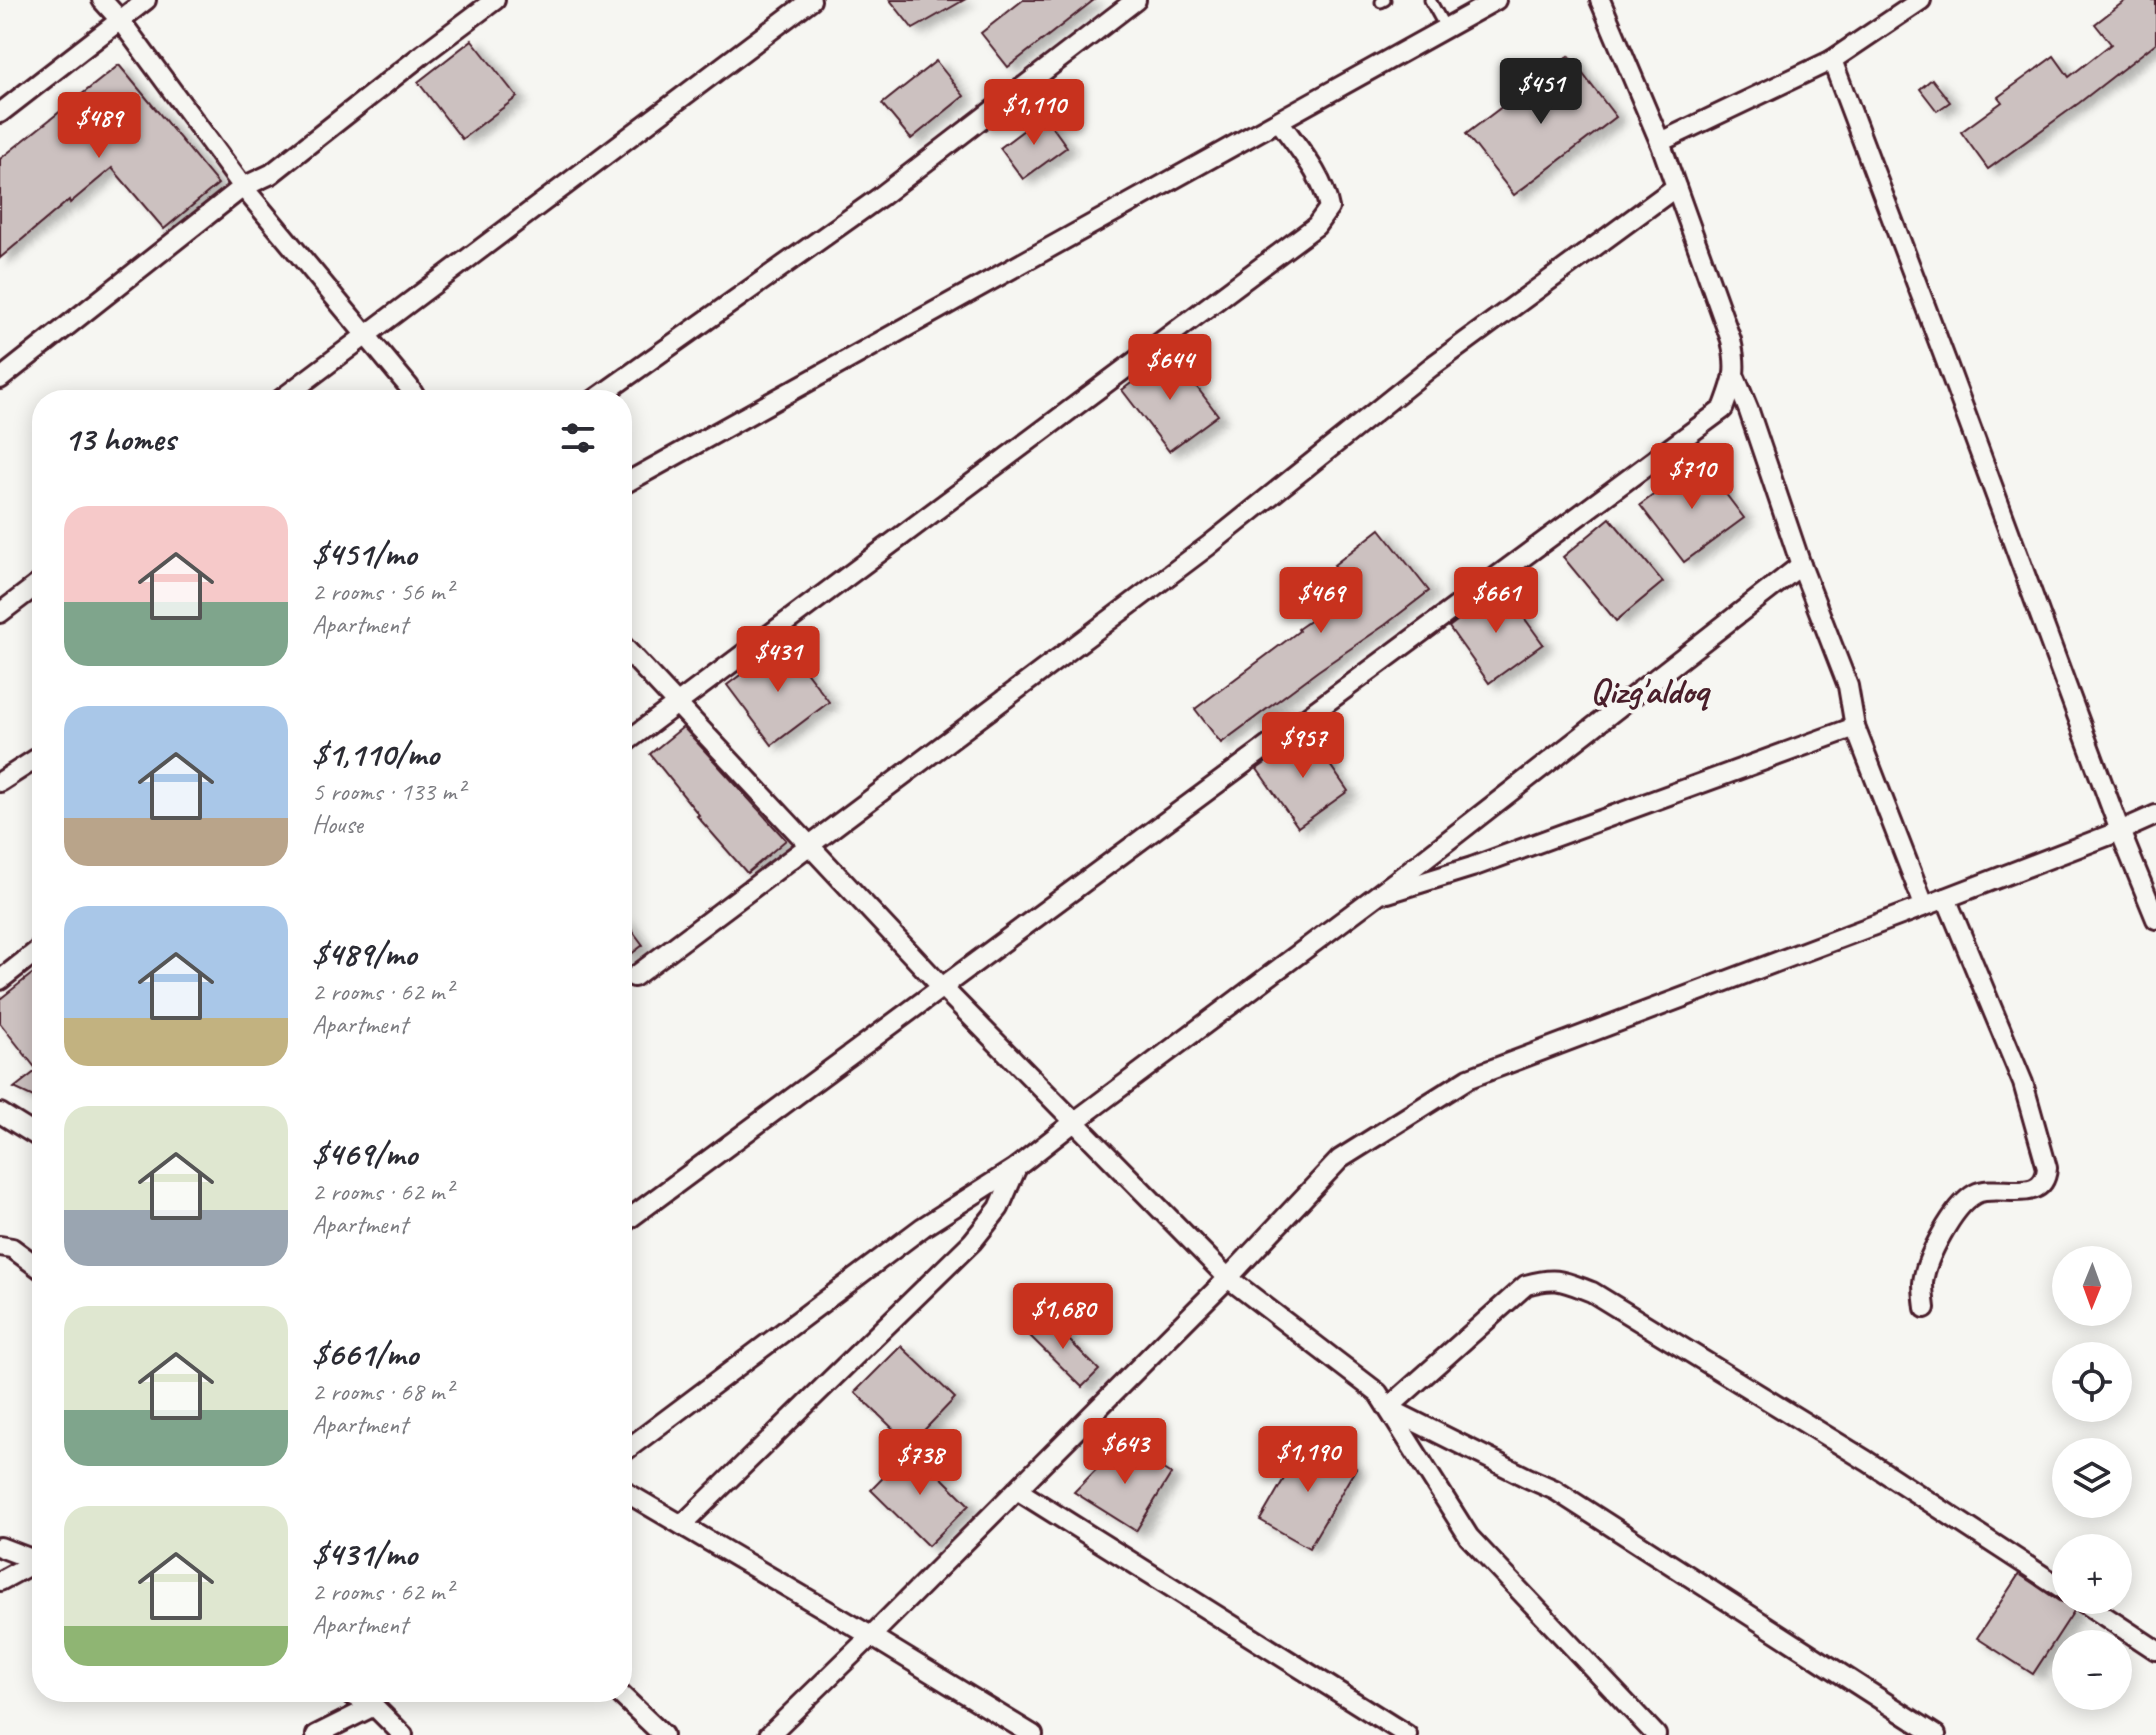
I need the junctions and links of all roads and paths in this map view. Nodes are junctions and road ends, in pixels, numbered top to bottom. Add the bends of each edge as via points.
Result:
1 (102, 0) edge
2 (146, 0) edge
3 (495, 0) edge
4 (811, 0) edge
5 (1136, 0) edge
6 (1430, 0) edge
7 (1496, 0) edge
8 (1600, 0) edge
9 (1921, 0) edge
10 (120, 20) junction
11 (1445, 27) junction
12 (1832, 60) junction
13 (0, 113) edge
14 (1279, 121) junction
15 (1660, 142) junction
16 (243, 187) junction
17 (1676, 187) junction
18 (366, 335) junction
19 (1735, 377) junction
20 (0, 379) edge
21 (293, 390) edge
22 (411, 390) edge
23 (608, 390) edge
24 (632, 479) edge
25 (1801, 565) junction
26 (32, 589) edge
27 (0, 613) edge
28 (632, 656) edge
29 (677, 704) junction
30 (1855, 727) junction
31 (632, 738) edge
32 (32, 761) edge
33 (0, 782) edge
34 (2156, 815) edge
35 (2120, 831) junction
36 (810, 846) junction
37 (1373, 897) junction
38 (1946, 898) junction
39 (1924, 905) junction
40 (2156, 919) edge
41 (32, 955) edge
42 (634, 977) dead end
43 (0, 980) edge
44 (941, 986) junction
45 (0, 1113) edge
46 (1074, 1122) junction
47 (32, 1133) edge
48 (1017, 1167) junction
49 (632, 1217) edge
50 (0, 1246) edge
51 (32, 1263) edge
52 (1228, 1278) junction
53 (1925, 1308) dead end
54 (1388, 1408) junction
55 (632, 1445) edge
56 (1017, 1490) junction
57 (632, 1496) edge
58 (682, 1525) junction
59 (0, 1547) edge
60 (32, 1559) edge
61 (32, 1566) edge
62 (0, 1581) edge
63 (2052, 1582) edge
64 (2101, 1614) edge
65 (871, 1636) junction
66 (2156, 1650) edge
67 (366, 1702) edge
68 (628, 1702) edge
69 (374, 1706) junction
70 (316, 1735) edge
71 (403, 1735) edge
72 (663, 1735) edge
73 (769, 1735) edge
74 (1033, 1735) edge
75 (1407, 1735) edge
76 (1656, 1735) edge
77 (1936, 1735) edge

1 - 10 street
2 - 10 street
3 - 16 street via 271,174
4 - 18 street
5 - 23 street via 880,197
6 - 11 lane
7 - 11 street
8 - 15 street
9 - 12 street
10 - 13 street
10 - 16 street
11 - 14 street
12 - 15 street
12 - 35 street
14 - 24 street
14 - 29 street via 1326,193 1329,208 1316,226
15 - 17 street
16 - 18 street
16 - 20 street
17 - 19 street via 1731,340
17 - 36 street via 1431,367 1208,546
18 - 21 street
18 - 22 street
19 - 25 street
19 - 44 street via 1723,409
25 - 30 street via 1848,686
25 - 37 street
26 - 27 street
28 - 29 street
29 - 31 street
29 - 36 street
30 - 37 street via 1472,867
30 - 39 street
32 - 33 street
34 - 35 street
35 - 38 street
35 - 40 street
36 - 42 street
36 - 44 street
37 - 46 street
38 - 39 street
38 - 53 street via 2023,1083 2047,1168 2040,1186 1984,1191 1964,1203 1933,1250 1923,1281
39 - 52 street via 1469,1078 1340,1159
41 - 43 street
44 - 46 street
44 - 49 street
45 - 47 street
46 - 48 street
46 - 52 street
48 - 55 street via 923,1227
48 - 58 street via 999,1208 972,1242
50 - 51 street
52 - 54 street via 1378,1393
52 - 56 street
54 - 63 street via 1526,1285 1562,1281 1592,1292
54 - 76 street via 1469,1537
54 - 77 street via 1555,1490
56 - 65 street
56 - 75 street
57 - 58 street
58 - 65 street
59 - 60 street
61 - 62 street
64 - 66 street
65 - 73 street
65 - 74 street
67 - 69 street
68 - 72 street
69 - 70 street
69 - 71 street

